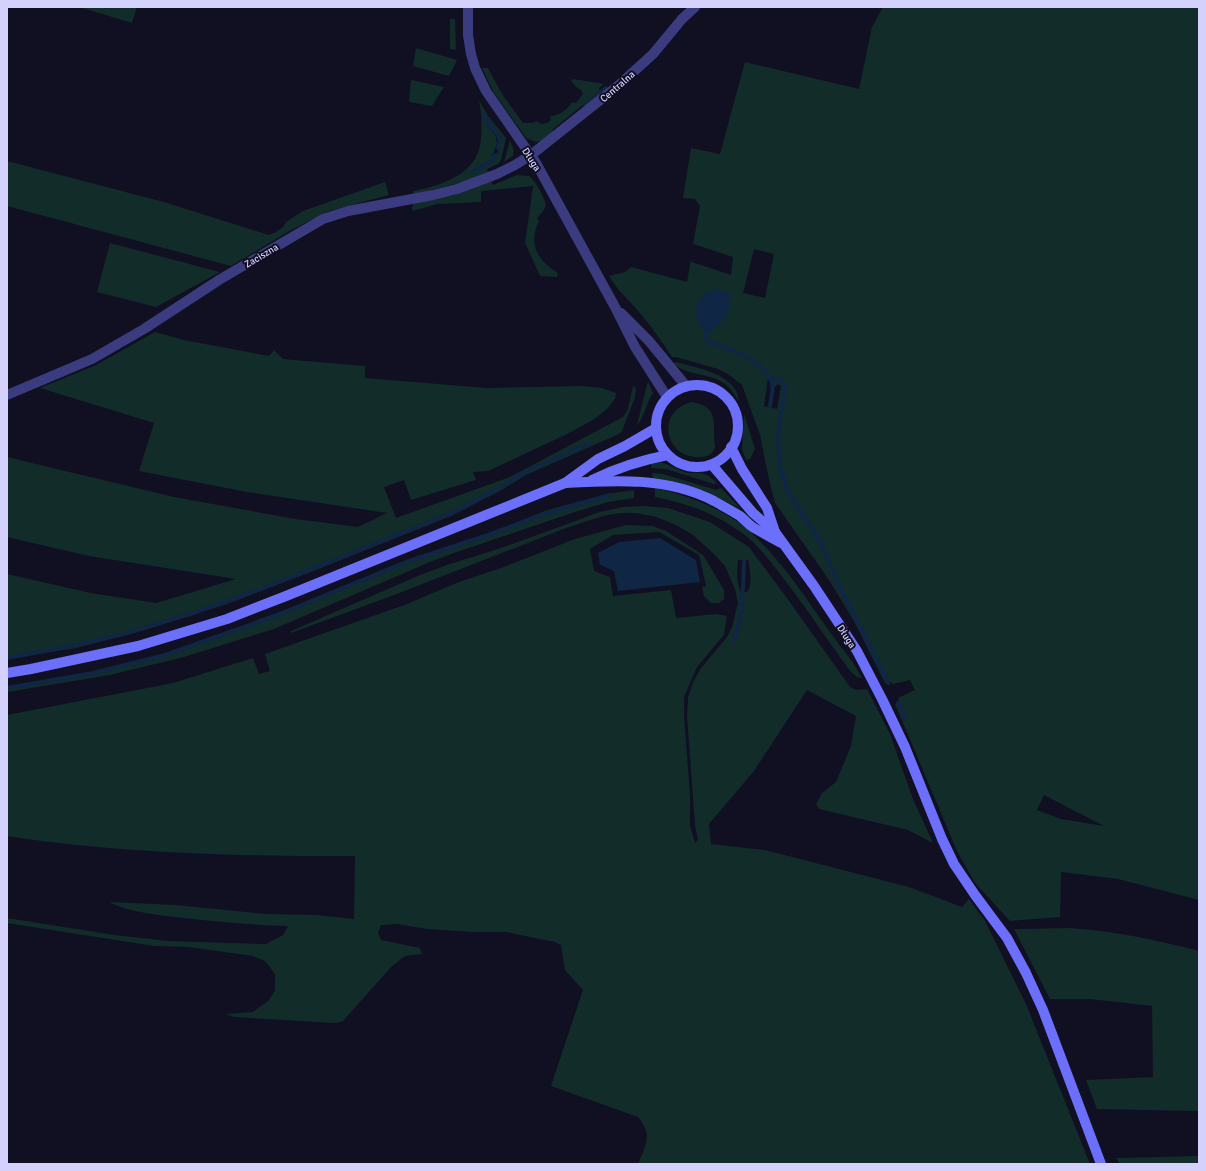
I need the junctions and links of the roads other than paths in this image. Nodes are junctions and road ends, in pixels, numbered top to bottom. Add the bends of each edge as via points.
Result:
1 (468, 7) edge
2 (695, 7) edge
3 (531, 155) junction
4 (615, 307) junction
5 (686, 386) junction
6 (7, 395) edge
7 (667, 397) junction
8 (656, 428) junction
9 (731, 447) junction
10 (668, 454) junction
11 (712, 464) junction
12 (590, 481) junction
13 (565, 483) junction
14 (775, 532) junction
15 (784, 545) junction
16 (7, 673) edge
17 (1101, 1164) edge

1 - 3 street, Długa via 468,35 480,80 494,105
2 - 3 street, Centralna via 653,54 619,85
3 - 4 street, Długa
3 - 6 street, Zaciszna via 504,171 457,189 348,211 323,219 92,359
4 - 5 street, Długa via 649,341
4 - 7 street, Długa via 635,347
5 - 7 main road
5 - 9 main road via 711,387 722,393 730,402 736,413 738,426
7 - 8 main road via 657,417
8 - 10 main road via 662,447
8 - 13 main road via 598,459
9 - 11 main road
9 - 14 main road, Długa via 767,508
10 - 11 main road via 689,466
10 - 12 main road via 641,460
11 - 14 main road, Długa via 753,513
12 - 13 main road
12 - 15 main road via 645,482 684,489 728,508 753,527
13 - 16 main road via 227,619 138,646
14 - 15 main road, Długa
15 - 17 main road, Długa via 857,652 905,748 954,864 1007,938 1026,972 1043,1010

